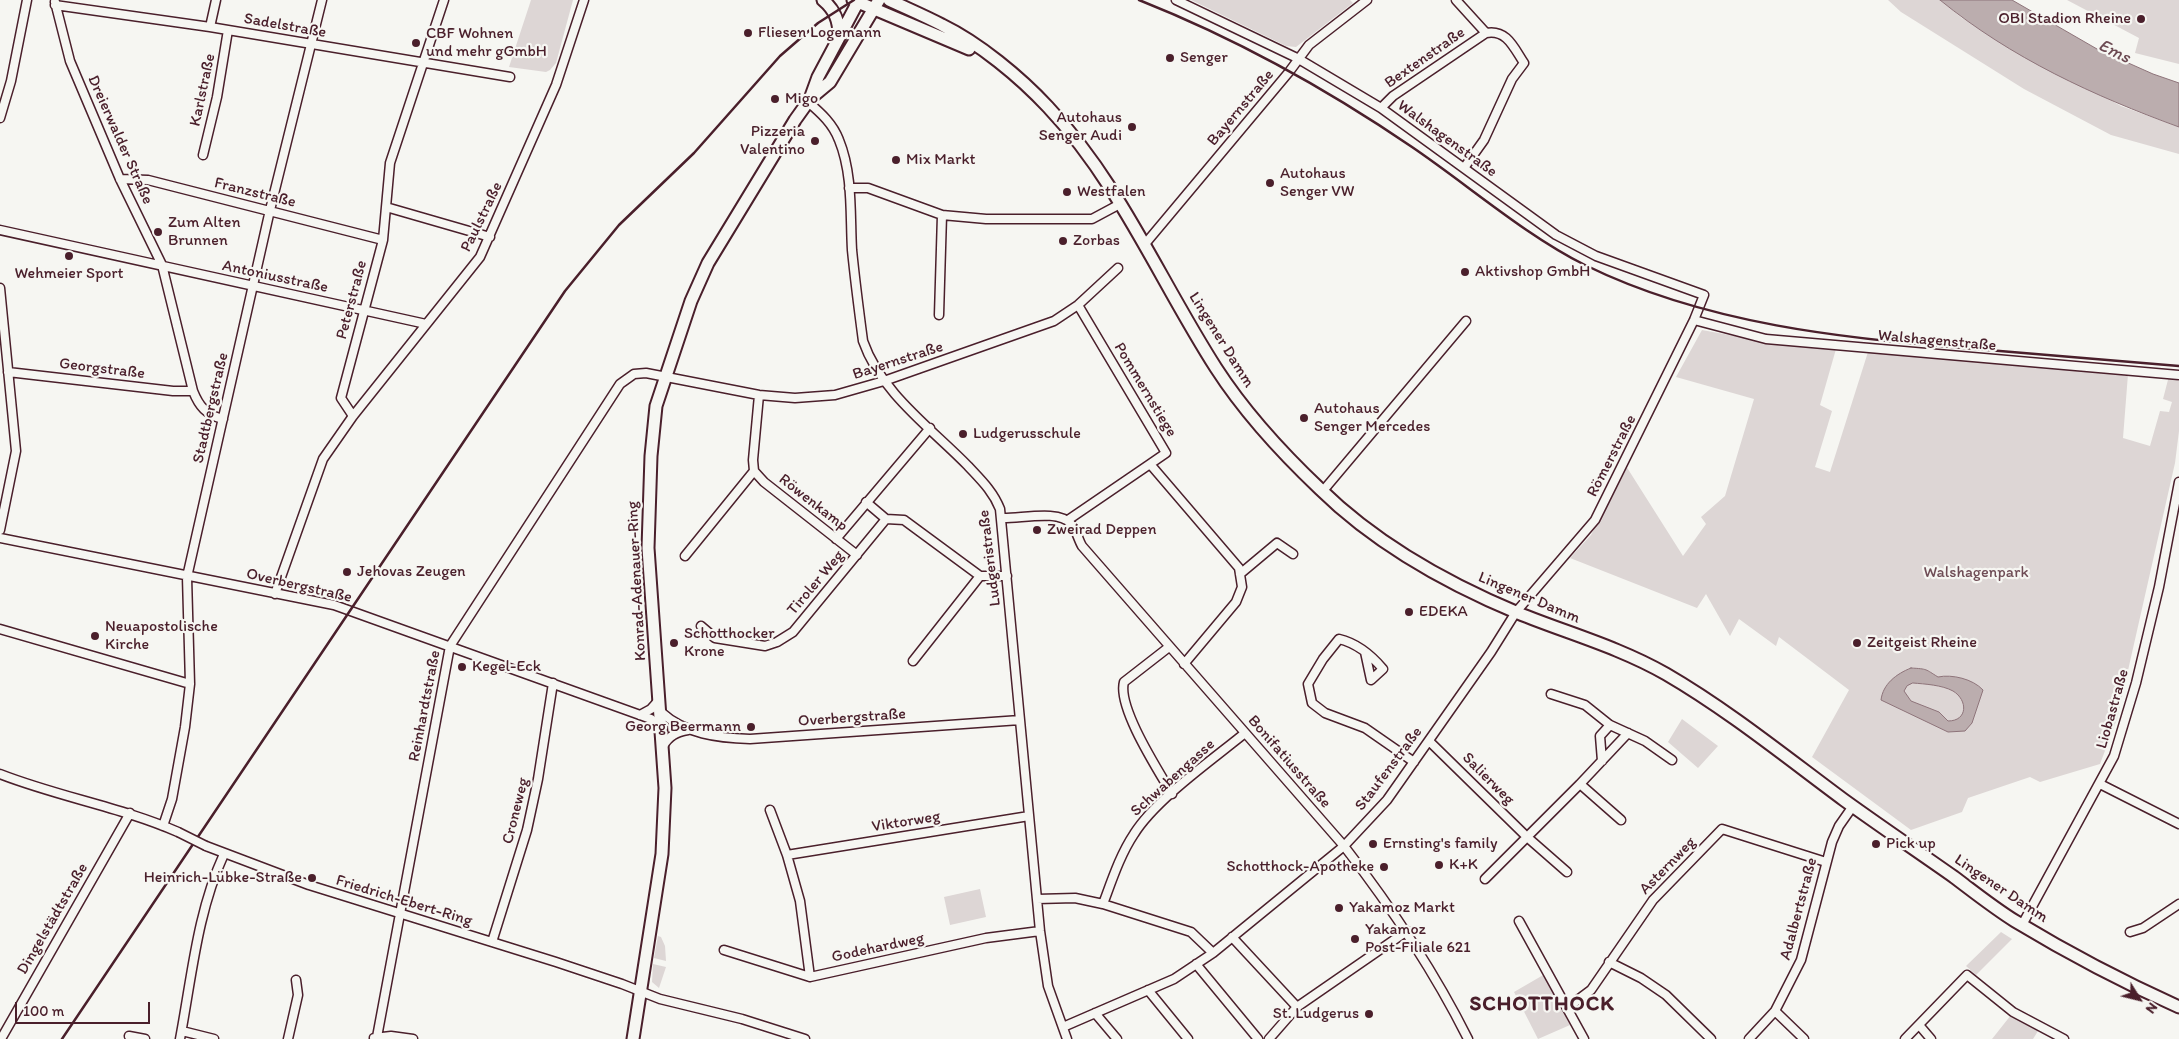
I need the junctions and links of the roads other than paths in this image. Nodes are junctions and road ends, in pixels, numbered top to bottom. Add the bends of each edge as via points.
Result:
1 (27, 0) edge
2 (216, 0) edge
3 (322, 0) edge
4 (444, 0) edge
5 (584, 0) edge
6 (823, 0) edge
7 (889, 0) edge
8 (1176, 0) edge
9 (1367, 0) edge
10 (1456, 0) edge
11 (857, 1) edge
12 (55, 2) edge
13 (1356, 3) edge
14 (876, 4) edge
15 (210, 27) junction
16 (228, 30) junction
17 (1486, 33) junction
18 (839, 37) junction
19 (311, 44) junction
20 (1297, 58) junction
21 (422, 63) junction
22 (1004, 68) junction
23 (510, 77) dead end
24 (809, 100) junction
25 (1381, 108) junction
26 (0, 118) edge
27 (203, 155) dead end
28 (1464, 168) junction
29 (120, 179) junction
30 (849, 188) junction
31 (1120, 204) junction
32 (386, 208) junction
33 (270, 210) junction
34 (942, 215) junction
35 (0, 230) edge
36 (490, 236) junction
37 (383, 240) junction
38 (1145, 244) junction
39 (162, 265) junction
40 (1118, 268) dead end
41 (253, 287) junction
42 (0, 288) edge
43 (1704, 295) joint
44 (1078, 305) junction
45 (363, 310) junction
46 (940, 315) dead end
47 (1694, 320) junction
48 (1466, 321) dead end
49 (426, 324) junction
50 (8, 372) junction
51 (2179, 375) edge
52 (665, 376) junction
53 (884, 381) junction
54 (193, 391) junction
55 (760, 395) junction
56 (353, 416) junction
57 (223, 419) junction
58 (930, 428) junction
59 (1150, 464) junction
60 (754, 471) junction
61 (2179, 482) edge
62 (1322, 492) junction
63 (866, 502) junction
64 (1001, 518) junction
65 (886, 519) junction
66 (1068, 520) junction
67 (0, 530) edge
68 (0, 538) edge
69 (836, 539) junction
70 (1293, 554) dead end
71 (857, 555) junction
72 (686, 556) dead end
73 (1240, 574) junction
74 (187, 576) junction
75 (980, 576) junction
76 (1007, 576) junction
77 (276, 594) junction
78 (1516, 612) junction
79 (701, 626) dead end
80 (0, 629) edge
81 (450, 646) junction
82 (1169, 647) junction
83 (1364, 652) dead end
84 (913, 661) dead end
85 (1184, 664) junction
86 (553, 683) junction
87 (190, 684) junction
88 (1551, 694) dead end
89 (660, 699) junction
90 (661, 712) junction
91 (640, 714) junction
92 (1020, 720) junction
93 (1610, 724) junction
94 (662, 729) junction
95 (688, 730) junction
96 (1245, 733) junction
97 (1628, 733) junction
98 (1429, 741) junction
99 (662, 746) junction
100 (1672, 760) dead end
101 (1602, 761) junction
102 (1414, 762) junction
103 (0, 774) edge
104 (1580, 784) junction
105 (2100, 784) junction
106 (1172, 794) junction
107 (1854, 806) junction
108 (770, 810) dead end
109 (130, 813) junction
110 (1029, 816) junction
111 (1621, 820) dead end
112 (2178, 822) edge
113 (164, 826) junction
114 (1527, 837) junction
115 (1344, 846) junction
116 (224, 854) junction
117 (787, 855) junction
118 (1826, 862) junction
119 (1567, 872) dead end
120 (1485, 879) dead end
121 (1037, 898) junction
122 (1103, 904) junction
123 (2179, 904) edge
124 (400, 914) junction
125 (1519, 921) dead end
126 (2022, 925) junction
127 (1040, 931) junction
128 (1407, 931) junction
129 (2130, 932) dead end
130 (1232, 937) junction
131 (492, 942) junction
132 (724, 950) dead end
133 (1213, 953) junction
134 (1609, 962) junction
135 (1196, 964) junction
136 (810, 977) junction
137 (296, 980) dead end
138 (1148, 990) junction
139 (641, 991) junction
140 (1297, 1007) junction
141 (2179, 1007) edge
142 (1567, 1008) junction
143 (1775, 1011) junction
144 (1095, 1013) junction
145 (1919, 1024) junction
146 (1063, 1027) junction
147 (181, 1035) edge
148 (129, 1036) dead end
149 (374, 1038) edge
150 (1, 1039) edge
151 (145, 1039) edge
152 (214, 1039) edge
153 (288, 1039) edge
154 (413, 1039) edge
155 (632, 1039) edge
156 (805, 1039) edge
157 (1067, 1039) edge
158 (1117, 1039) edge
159 (1188, 1039) edge
160 (1258, 1039) edge
161 (1269, 1039) edge
162 (1468, 1039) edge
163 (1584, 1039) edge
164 (1711, 1039) edge
165 (1749, 1039) edge
166 (1804, 1039) edge
167 (1905, 1039) edge
168 (1931, 1039) edge
169 (2064, 1039) edge

1 - 26 street
2 - 15 street
3 - 19 street, Stadtbergstraße
4 - 21 street, Peterstraße
5 - 36 street, Paulstraße via 556,85
6 - 18 main road via 838,20
7 - 22 main road, Lingener Damm via 973,42
8 - 20 street, Walshagenstraße
9 - 13 street, Bayernstraße
10 - 17 street
11 - 14 main road, Lingener Damm
11 - 18 main road, Konrad-Adenauer-Ring
12 - 15 street, Sadelstraße
12 - 29 street, Dreierwalder Straße via 70,61
13 - 20 street, Bayernstraße via 1308,44
14 - 22 main road, Lingener Damm via 962,44
14 - 24 main road, Konrad-Adenauer-Ring via 830,82
15 - 16 street, Sadelstraße
16 - 19 street, Sadelstraße
16 - 27 street, Karlstraße
17 - 25 street, Bextenstraße via 1393,96
17 - 28 street via 1495,31 1504,35 1524,63 1512,79 1484,140
18 - 24 main road, Konrad-Adenauer-Ring
19 - 21 street, Sadelstraße
19 - 33 street, Stadtbergstraße
20 - 25 street, Walshagenstraße
20 - 38 street, Bayernstraße via 1289,72
21 - 23 street, Sadelstraße
21 - 32 street, Peterstraße via 390,163
22 - 31 main road, Lingener Damm via 1046,105 1080,144
24 - 30 street, Ludgeristraße via 839,140
24 - 52 main road, Konrad-Adenauer-Ring via 708,263
25 - 28 street, Walshagenstraße
28 - 43 street, Walshagenstraße via 1556,235 1596,256
29 - 33 street, Franzstraße via 148,180
29 - 39 street, Dreierwalder Straße
30 - 34 street via 873,190
30 - 53 street, Ludgeristraße via 852,251 863,341 873,366
31 - 34 street via 1092,219 986,219
31 - 38 main road, Lingener Damm
32 - 36 street
32 - 37 street, Peterstraße
33 - 37 street, Franzstraße
33 - 41 street, Stadtbergstraße
34 - 46 street
35 - 39 street, Antoniusstraße
36 - 49 street, Paulstraße via 480,257
37 - 45 street, Peterstraße
38 - 62 main road, Lingener Damm via 1233,393 1271,440
39 - 41 street, Antoniusstraße
39 - 54 street, Dreierwalder Straße
40 - 44 street, Bayernstraße
41 - 45 street, Antoniusstraße
41 - 57 street, Stadtbergstraße
42 - 50 street
43 - 47 street, Römerstraße
44 - 53 street, Bayernstraße via 1054,322
44 - 59 street, Pommernstiege via 1166,453
45 - 49 street, Antoniusstraße
45 - 56 street, Peterstraße via 341,398
47 - 51 street, Walshagenstraße via 1766,339
47 - 78 street, Römerstraße via 1595,520
48 - 62 street
49 - 56 street, Paulstraße
50 - 54 street, Georgstraße
50 - 67 street via 16,451
52 - 55 street, Bayernstraße
52 - 81 street, Reinhardtstraße via 634,374 620,384
52 - 89 main road, Konrad-Adenauer-Ring via 656,406 648,503 648,548
53 - 55 street, Bayernstraße via 835,395 795,398
53 - 58 street, Ludgeristraße
54 - 57 street, Dreierwalder Straße via 204,410
55 - 60 street
56 - 77 street via 323,459
57 - 74 street, Stadtbergstraße
58 - 63 street, Tiroler Weg
58 - 64 street, Ludgeristraße via 987,487 996,500
59 - 66 street
59 - 73 street via 1228,553
60 - 69 street, Röwenkamp
60 - 72 street
61 - 105 street, Liobastraße via 2136,683 2114,756
62 - 78 main road, Lingener Damm via 1389,546
63 - 65 street, Röwenkamp
63 - 69 street, Tiroler Weg
64 - 66 street via 1058,516
64 - 76 street, Ludgeristraße
65 - 71 street, Tiroler Weg
65 - 75 street, Röwenkamp via 904,520
66 - 82 street, Bonifatiusstraße via 1082,546
68 - 74 street, Overbergstraße
69 - 71 street, Röwenkamp
70 - 73 street via 1277,543
71 - 79 street, Tiroler Weg via 793,632 777,642 765,646 716,638
73 - 85 street via 1242,587 1236,602
74 - 77 street, Overbergstraße
74 - 87 street, Stadtbergstraße
75 - 76 street
75 - 84 street
76 - 92 street, Ludgeristraße
77 - 81 street, Overbergstraße via 334,605
78 - 98 street, Staufenstraße
78 - 107 main road, Lingener Damm via 1618,650 1664,673
80 - 87 street
81 - 86 street, Overbergstraße
81 - 124 street, Reinhardtstraße
82 - 85 street, Bonifatiusstraße
82 - 106 street via 1124,682 1121,691 1140,739
83 - 102 street via 1351,642 1339,639 1322,659 1308,684 1312,703 1325,713 1365,728
85 - 96 street, Bonifatiusstraße
86 - 91 street, Overbergstraße
86 - 131 street, Croneweg via 527,830
87 - 113 street, Stadtbergstraße via 172,799
88 - 93 street via 1585,705
89 - 90 main road, Konrad-Adenauer-Ring
89 - 91 street via 651,709
90 - 94 main road, Konrad-Adenauer-Ring
90 - 95 street, Overbergstraße
91 - 94 street, Overbergstraße
92 - 95 street, Overbergstraße via 750,739 725,738
92 - 110 street, Ludgeristraße
93 - 97 street
93 - 101 street via 1600,736
94 - 99 main road, Konrad-Adenauer-Ring
95 - 99 street via 678,731
96 - 106 street, Schwabengasse
96 - 115 street, Bonifatiusstraße
97 - 100 street via 1646,741
97 - 101 street
98 - 102 street, Staufenstraße
98 - 114 street, Salierweg
99 - 139 main road, Konrad-Adenauer-Ring via 662,854
101 - 104 street
102 - 115 street, Staufenstraße via 1387,800
103 - 109 street, Friedrich-Ebert-Ring
104 - 111 street
104 - 114 street
105 - 112 street
105 - 126 street, Liobastraße
106 - 122 street, Schwabengasse via 1134,833 1121,856
107 - 118 street, Adalbertstraße via 1839,826
107 - 126 main road, Lingener Damm
108 - 117 street
109 - 113 street, Friedrich-Ebert-Ring
109 - 150 street, Dingelstädtstraße
110 - 117 street, Viktorweg
110 - 121 street, Ludgeristraße
113 - 116 street, Friedrich-Ebert-Ring, bridge
114 - 119 street, Salierweg
114 - 120 street
115 - 128 street, Bonifatiusstraße
115 - 130 street, Staufenstraße
116 - 124 street, Friedrich-Ebert-Ring
116 - 147 street via 213,879 194,950
117 - 136 street via 800,901
118 - 134 street, Asternweg via 1722,829 1653,900
118 - 143 street, Adalbertstraße via 1801,960
121 - 122 street via 1075,898
121 - 127 street, Ludgeristraße
122 - 133 street via 1191,932
123 - 129 street via 2143,928
124 - 131 street, Friedrich-Ebert-Ring
124 - 149 street, Reinhardtstraße
125 - 142 street
126 - 141 main road, Lingener Damm via 2094,967
127 - 136 street, Godehardweg via 986,938
127 - 146 street, Ludgeristraße via 1048,986
128 - 140 street
128 - 162 street, Bonifatiusstraße
130 - 133 street, Staufenstraße
130 - 140 street
131 - 139 street, Friedrich-Ebert-Ring
132 - 136 street, Godehardweg
133 - 135 street, Staufenstraße
134 - 142 street, Asternweg via 1591,990
134 - 164 street via 1666,995
135 - 138 street, Staufenstraße via 1174,979
135 - 160 street
137 - 153 street via 298,994
138 - 144 street, Staufenstraße
138 - 159 street
139 - 155 main road, Konrad-Adenauer-Ring
139 - 156 street, Friedrich-Ebert-Ring
140 - 161 street
142 - 163 street
143 - 165 street, Adalbertstraße
143 - 166 street
144 - 146 street, Staufenstraße
144 - 158 street
145 - 167 street
145 - 168 street
145 - 169 street via 1967,975 2013,1012
146 - 157 street, Ludgeristraße
147 - 152 street
148 - 151 street
149 - 154 street

